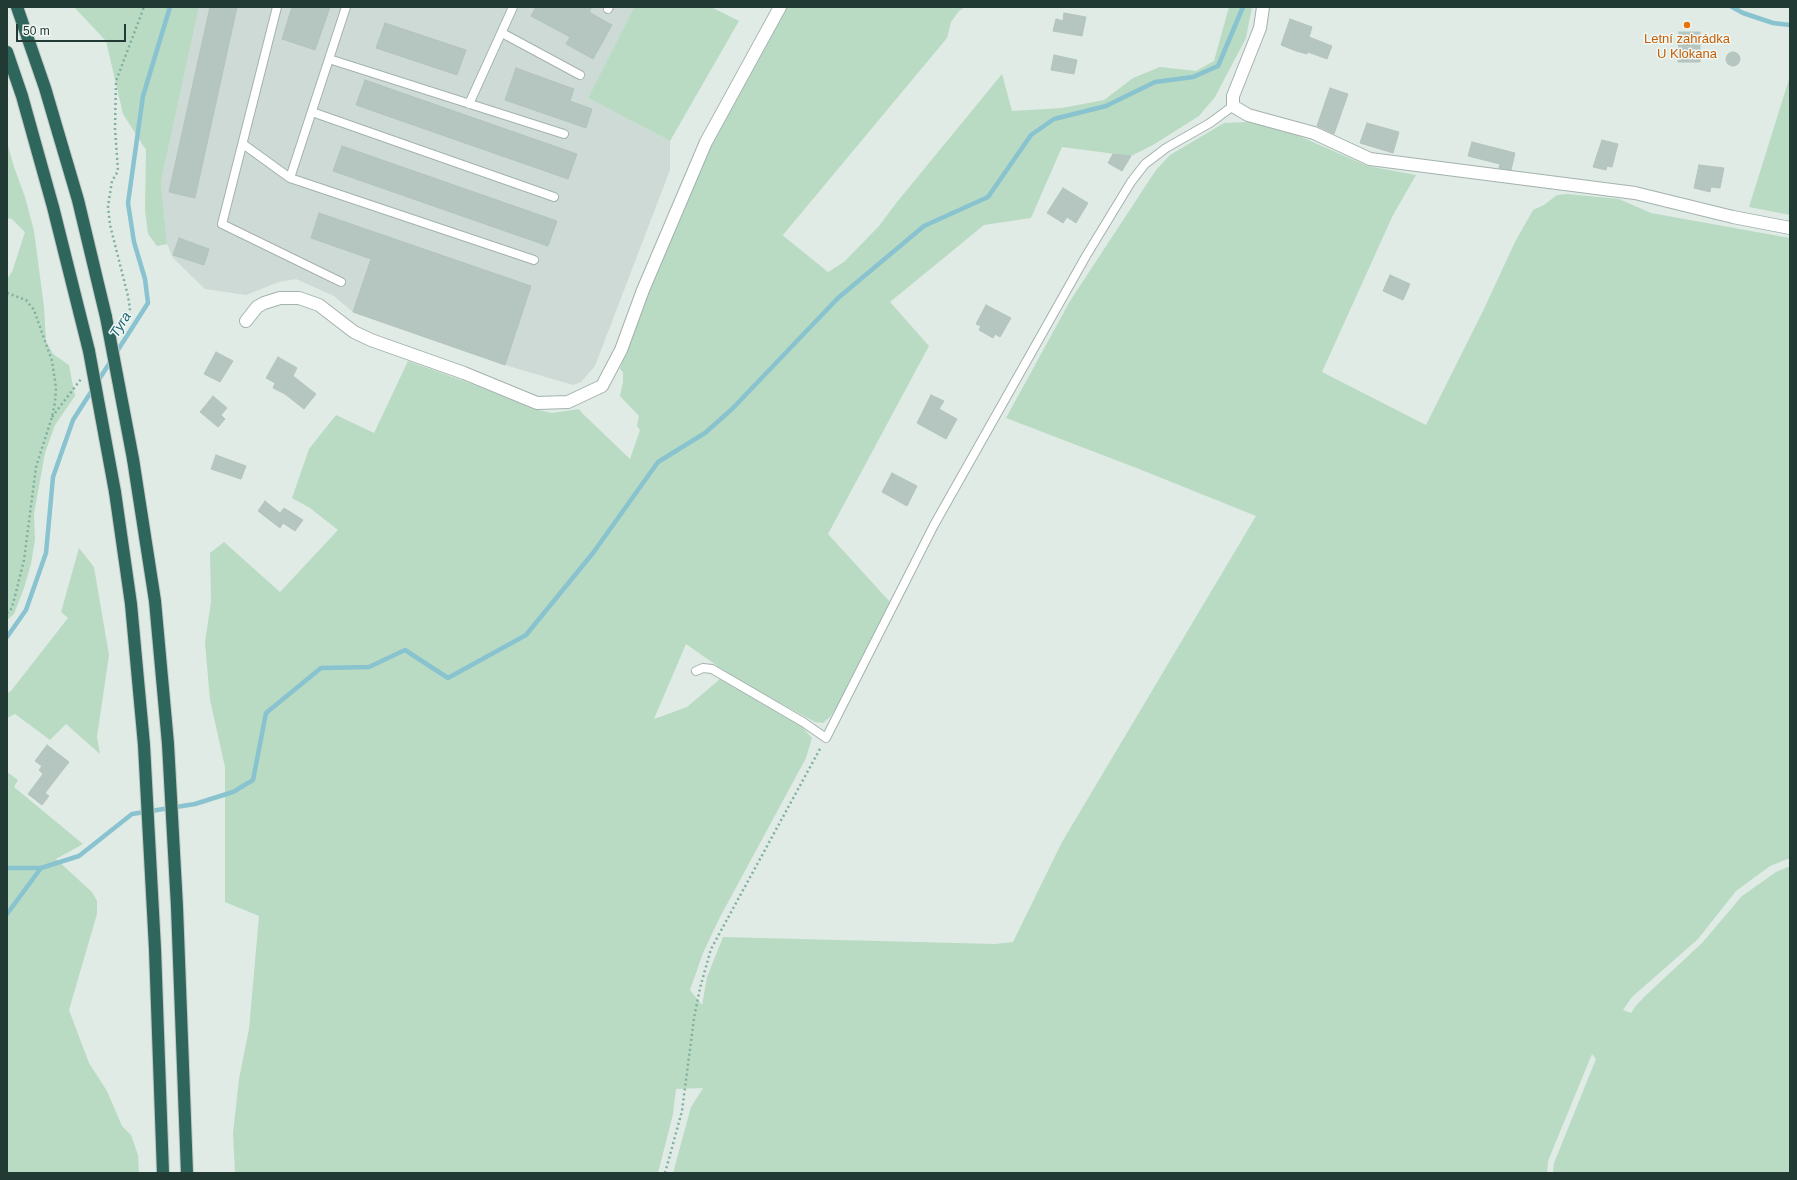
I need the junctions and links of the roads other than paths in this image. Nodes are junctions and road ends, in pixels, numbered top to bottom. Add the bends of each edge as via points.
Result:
1 (17, 7) edge
2 (278, 7) edge
3 (346, 7) edge
4 (512, 7) edge
5 (780, 7) edge
6 (1263, 7) edge
7 (502, 33) junction
8 (7, 52) edge
9 (329, 59) junction
10 (580, 75) dead end
11 (469, 104) junction
12 (1233, 106) junction
13 (312, 112) junction
14 (564, 134) dead end
15 (242, 144) junction
16 (290, 178) junction
17 (554, 197) dead end
18 (1790, 228) edge
19 (534, 260) dead end
20 (341, 282) dead end
21 (246, 321) dead end
22 (696, 672) dead end
23 (163, 1173) edge
24 (187, 1173) edge

1 - 24 highway, bridge via 45,88 78,200 106,317 134,459 154,601 168,744
2 - 15 lane
3 - 9 lane
4 - 7 lane
5 - 21 street via 706,142 643,290 621,350 602,386 568,402 537,404 464,373 371,340 354,332 319,305 299,298 280,298 264,303 257,307
6 - 12 street via 1260,28 1233,96
7 - 10 lane
7 - 11 lane
8 - 23 highway, bridge via 53,207 89,351 115,492 131,604 144,745 152,885
9 - 11 lane
9 - 13 lane
11 - 14 lane
12 - 18 street via 1248,115 1314,133 1370,159 1635,193
12 - 22 lane via 1161,152 1145,164 1131,182 1086,256 934,524 826,738 712,669 703,668
13 - 16 lane
13 - 17 lane
15 - 16 lane
15 - 20 lane via 222,224
16 - 19 lane

